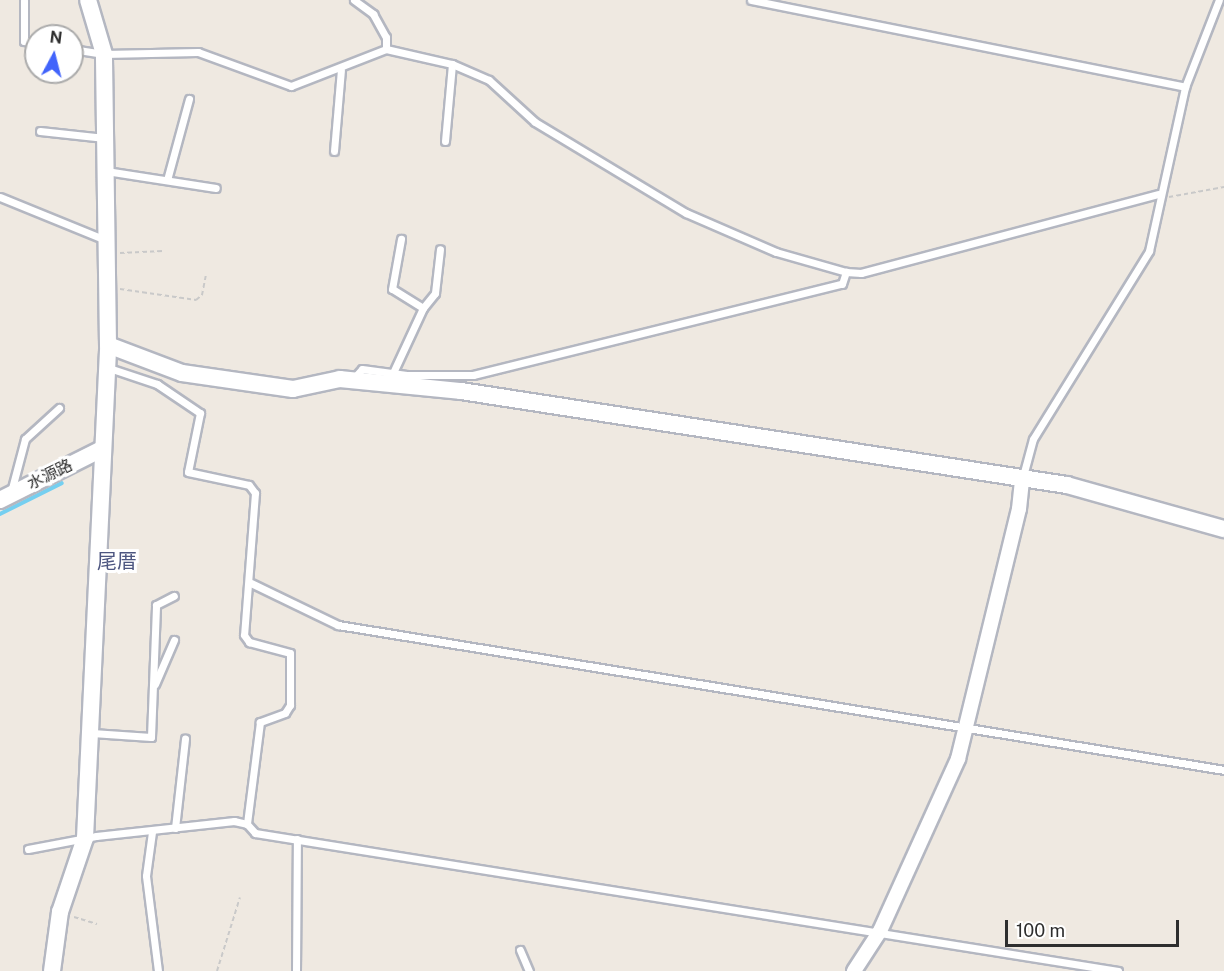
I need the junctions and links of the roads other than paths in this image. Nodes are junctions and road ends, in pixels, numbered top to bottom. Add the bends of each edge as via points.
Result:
1 (24, 0) edge
2 (88, 0) edge
3 (354, 0) edge
4 (751, 0) edge
5 (1219, 0) edge
6 (24, 24) edge
7 (386, 49) junction
8 (84, 52) edge
9 (104, 54) junction
10 (452, 64) junction
11 (341, 70) junction
12 (1185, 87) junction
13 (189, 99) dead end
14 (40, 131) dead end
15 (105, 138) junction
16 (446, 141) dead end
17 (334, 151) dead end
18 (106, 171) junction
19 (167, 180) junction
20 (216, 188) dead end
21 (1158, 194) junction
22 (0, 197) edge
23 (401, 239) dead end
24 (108, 247) junction
25 (440, 249) dead end
26 (846, 272) junction
27 (423, 308) junction
28 (108, 345) junction
29 (106, 367) junction
30 (390, 379) junction
31 (58, 408) dead end
32 (100, 450) junction
33 (1022, 479) junction
34 (5, 497) edge
35 (1224, 529) edge
36 (251, 583) junction
37 (174, 596) dead end
38 (174, 640) dead end
39 (152, 690) junction
40 (966, 729) junction
41 (89, 733) junction
42 (185, 739) dead end
43 (1224, 770) edge
44 (247, 824) junction
45 (175, 828) junction
46 (152, 832) junction
47 (85, 838) junction
48 (297, 839) junction
49 (28, 849) dead end
50 (880, 931) junction
51 (520, 950) dead end
52 (52, 971) edge
53 (158, 971) edge
54 (296, 971) edge
55 (529, 971) edge
56 (854, 971) edge
57 (1118, 971) edge

1 - 6 lane
2 - 9 street
3 - 7 lane via 373,14 386,37
4 - 12 lane
5 - 12 lane
7 - 10 lane
7 - 11 lane
8 - 9 lane
9 - 11 lane via 198,52 291,86
9 - 15 street
10 - 16 lane
10 - 26 lane via 489,80 535,122 686,213 776,252
11 - 17 lane
12 - 21 lane
13 - 19 lane
14 - 15 lane
15 - 18 street
18 - 19 lane
18 - 24 street
19 - 20 lane
21 - 26 lane via 861,273
21 - 33 lane via 1149,251 1033,439
22 - 24 lane
23 - 27 lane via 392,289
24 - 28 street
25 - 27 lane via 435,293
26 - 30 lane via 842,284 473,375
27 - 30 lane
28 - 29 street
28 - 30 street via 182,373 294,389 333,380
29 - 32 street
29 - 36 lane via 157,384 200,414 188,472 253,488 248,537 253,551
30 - 33 street
31 - 34 lane via 25,440
32 - 34 street, 水源路
32 - 41 street
33 - 35 street via 1103,492
33 - 40 street via 1019,509
36 - 40 lane via 338,625
36 - 44 lane via 244,635 249,642 290,653 290,705 285,714 260,722
37 - 39 lane via 156,605
38 - 39 lane
39 - 41 lane via 151,737
40 - 43 lane
40 - 50 street via 958,759
41 - 47 street
42 - 45 lane
44 - 45 lane via 234,820
44 - 48 lane via 255,832
45 - 46 lane
46 - 47 lane
46 - 53 lane via 146,876
47 - 49 lane
47 - 52 street via 60,912
48 - 50 lane
48 - 54 lane
50 - 56 street
50 - 57 lane
51 - 55 lane

